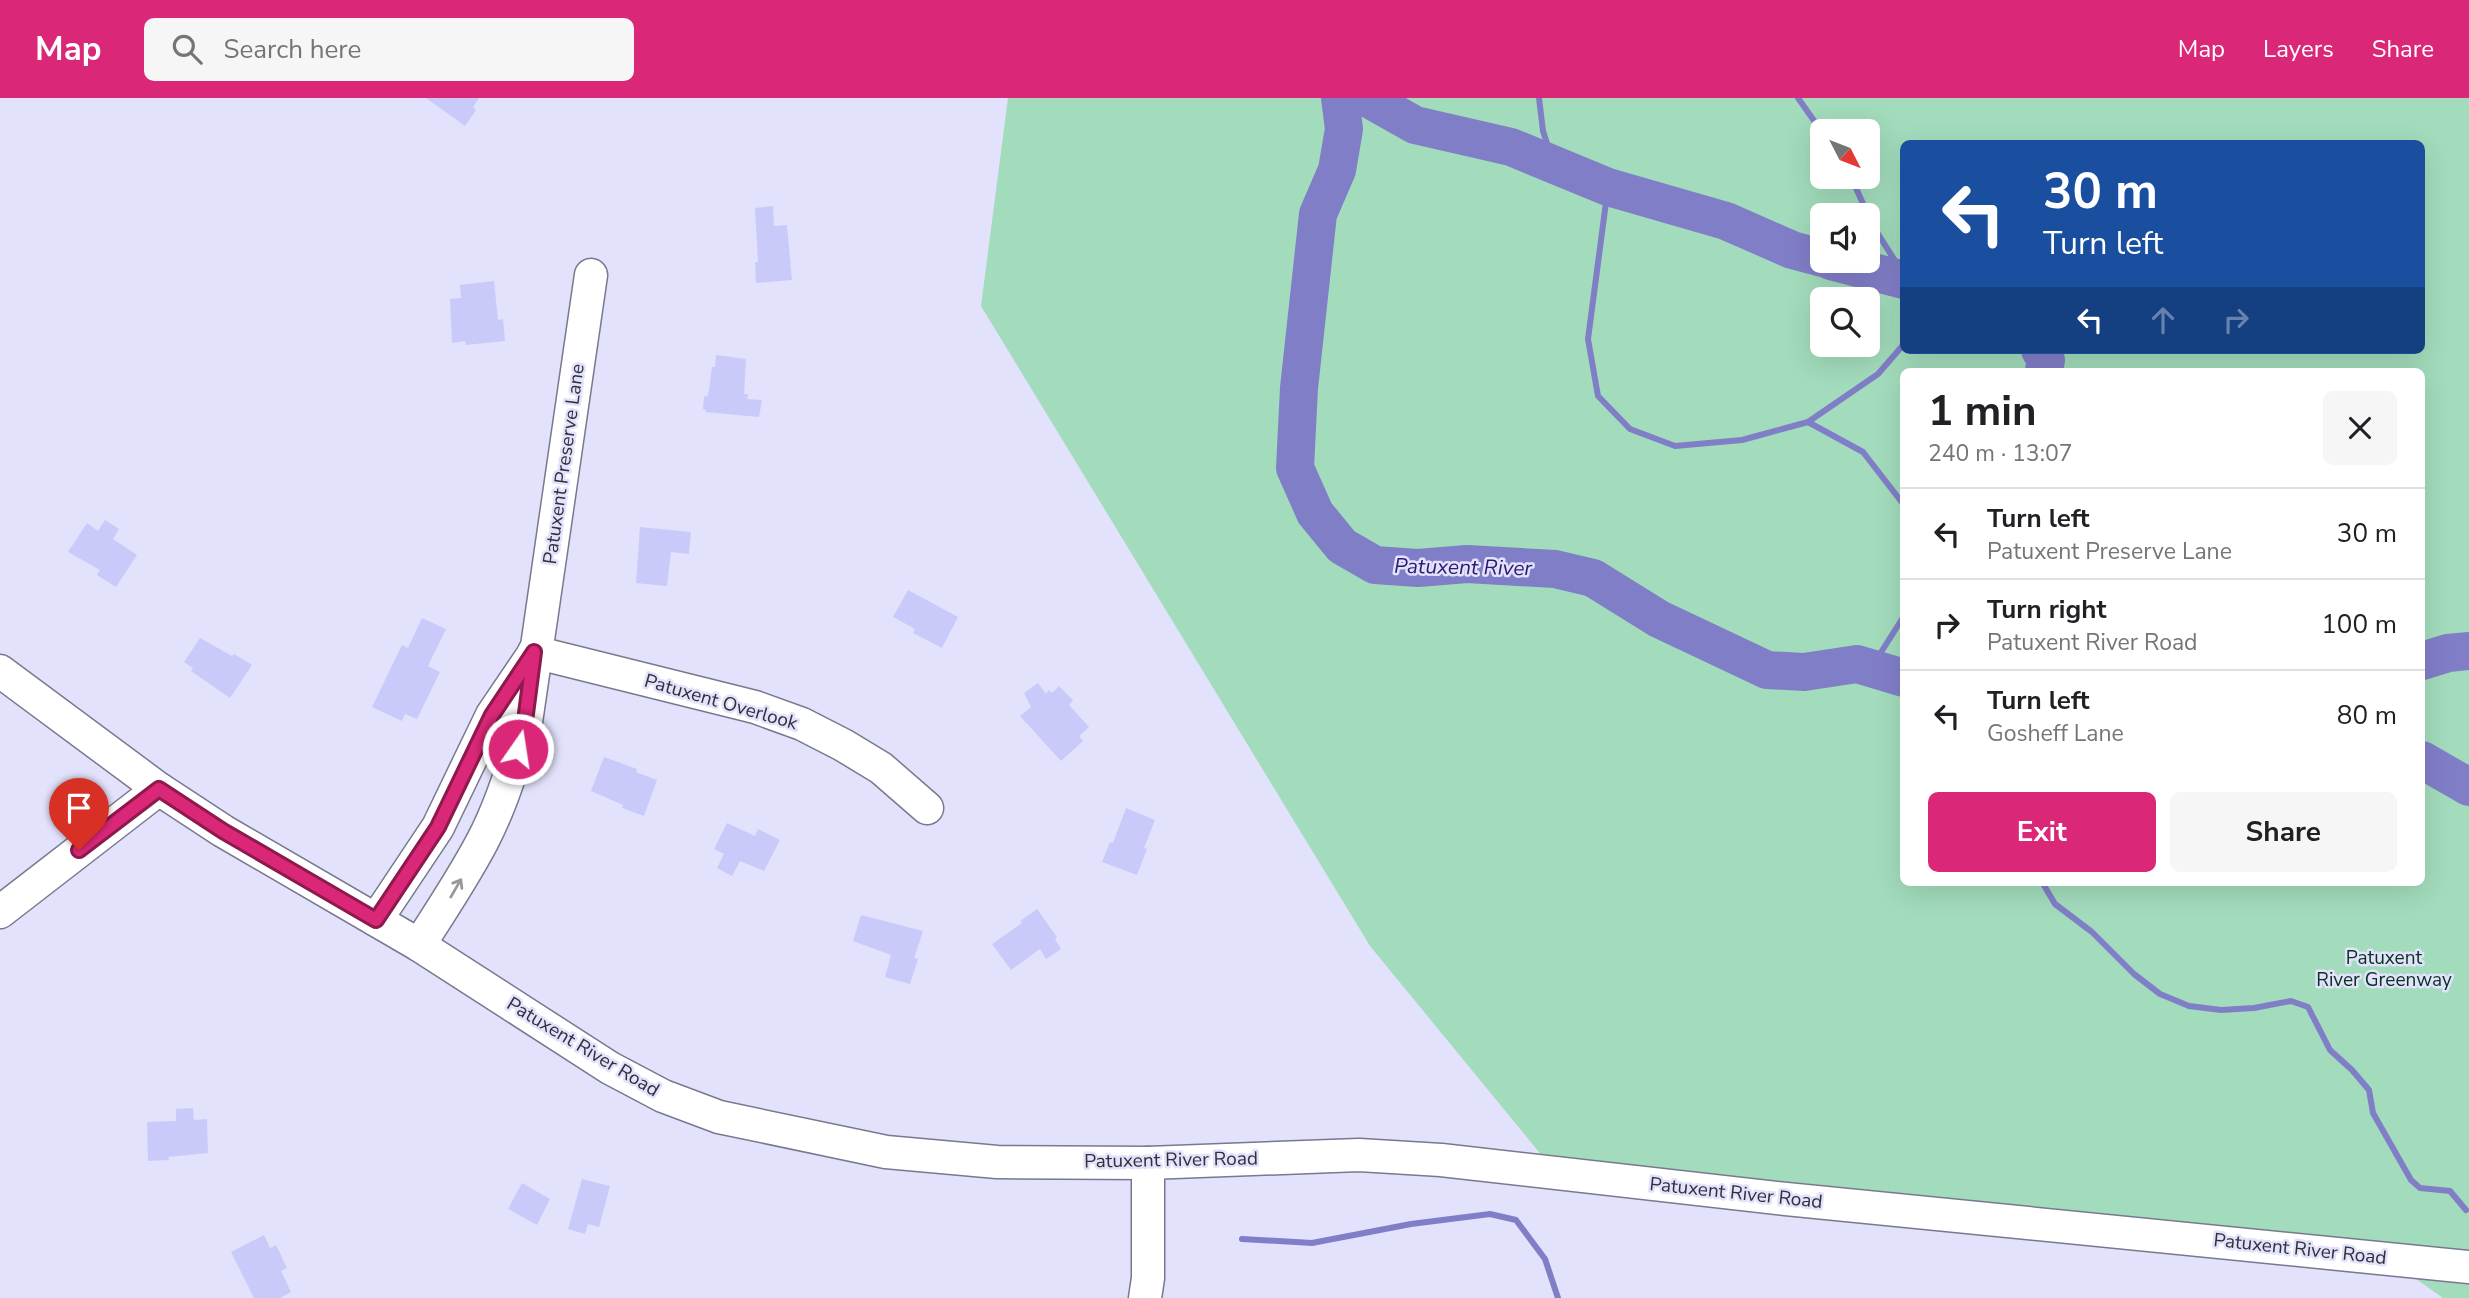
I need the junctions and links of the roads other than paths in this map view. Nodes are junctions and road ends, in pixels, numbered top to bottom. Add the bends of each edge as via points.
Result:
1 (591, 275) dead end
2 (534, 652) junction
3 (0, 671) edge
4 (159, 789) junction
5 (927, 808) dead end
6 (0, 912) edge
7 (376, 920) junction
8 (419, 945) junction
9 (1148, 1163) junction
10 (2469, 1267) edge
11 (1145, 1298) edge

1 - 2 street, Patuxent Preserve Lane
2 - 5 street, Patuxent Overlook via 755,707 802,724 881,768
2 - 7 street, Patuxent Preserve Lane via 492,715 438,827
8 -> 2 street, Patuxent Preserve Lane via 454,893 506,788 524,729
3 - 4 street, Patuxent River Road
4 - 6 street
4 - 7 street, Patuxent River Road
7 - 8 street, Patuxent River Road
8 - 9 street, Patuxent River Road via 610,1068 663,1096 719,1117 886,1152 997,1162
9 - 10 street, Patuxent River Road via 1359,1155 1441,1160
9 - 11 street

